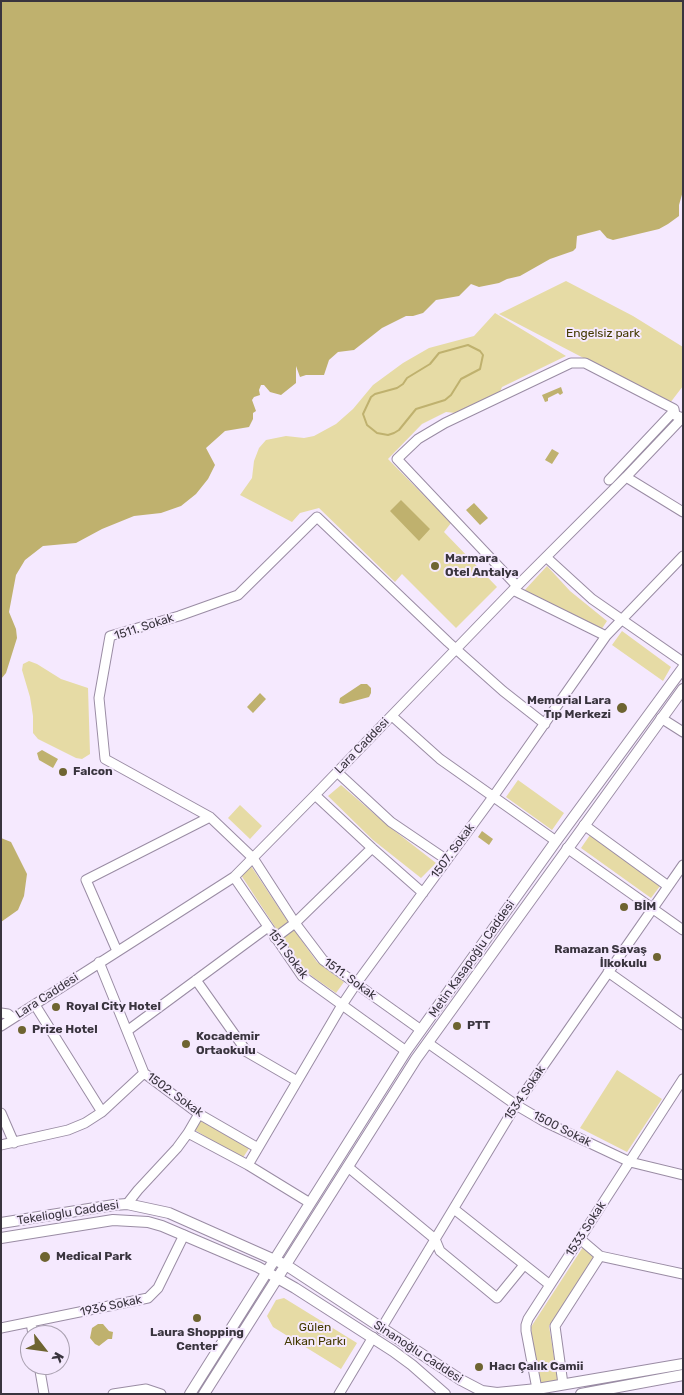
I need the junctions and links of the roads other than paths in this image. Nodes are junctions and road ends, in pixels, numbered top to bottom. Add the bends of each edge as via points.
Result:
1 (674, 411) junction
2 (681, 422) edge
3 (626, 477) junction
4 (609, 480) dead end
5 (683, 512) edge
6 (683, 556) edge
7 (546, 557) junction
8 (515, 588) junction
9 (621, 619) junction
10 (606, 636) junction
11 (456, 649) junction
12 (683, 662) edge
13 (683, 668) edge
14 (683, 689) edge
15 (392, 716) junction
16 (661, 718) junction
17 (545, 724) junction
18 (683, 732) edge
19 (338, 772) junction
20 (315, 795) junction
21 (493, 797) junction
22 (210, 817) junction
23 (584, 825) junction
24 (556, 841) junction
25 (372, 848) junction
26 (567, 848) junction
27 (253, 858) junction
28 (447, 860) junction
29 (683, 865) edge
30 (234, 876) junction
31 (668, 886) junction
32 (423, 893) junction
33 (652, 908) junction
34 (295, 923) junction
35 (268, 927) junction
36 (683, 930) edge
37 (275, 938) junction
38 (117, 951) junction
39 (100, 962) junction
40 (608, 972) junction
41 (196, 980) junction
42 (356, 984) junction
43 (35, 1004) junction
44 (342, 1005) junction
45 (1, 1013) edge
46 (13, 1018) junction
47 (683, 1025) edge
48 (1, 1026) edge
49 (421, 1030) junction
50 (127, 1031) junction
51 (428, 1043) junction
52 (406, 1051) junction
53 (144, 1072) junction
54 (683, 1079) edge
55 (297, 1081) junction
56 (516, 1105) junction
57 (102, 1112) junction
58 (1, 1113) edge
59 (198, 1114) junction
60 (188, 1133) junction
61 (14, 1143) junction
62 (1, 1145) edge
63 (258, 1148) junction
64 (630, 1162) junction
65 (248, 1165) junction
66 (348, 1167) junction
67 (683, 1175) edge
68 (310, 1203) junction
69 (128, 1204) junction
70 (454, 1209) junction
71 (1, 1224) edge
72 (184, 1235) junction
73 (1, 1238) edge
74 (435, 1239) junction
75 (580, 1239) junction
76 (600, 1256) junction
77 (275, 1260) junction
78 (286, 1265) junction
79 (524, 1265) junction
80 (268, 1272) junction
81 (683, 1274) edge
82 (278, 1277) junction
83 (550, 1285) junction
84 (31, 1322) junction
85 (31, 1325) edge
86 (1, 1328) edge
87 (381, 1329) junction
88 (373, 1337) junction
89 (683, 1364) edge
90 (41, 1375) edge
91 (683, 1375) edge
92 (564, 1384) junction
93 (537, 1389) junction
94 (44, 1394) edge
95 (112, 1394) edge
96 (161, 1394) edge
97 (190, 1394) edge
98 (204, 1394) edge
99 (339, 1394) edge
100 (446, 1394) edge
101 (581, 1394) edge

1 - 2 street
1 - 4 street
1 - 8 street via 585,363 571,364 445,423 418,439 397,459
2 - 3 street, Lara Caddesi
3 - 5 street
3 - 7 street, Lara Caddesi
6 - 9 street, 1507. Sokak
7 - 8 street, Lara Caddesi
7 - 9 street via 592,599
8 - 10 street
8 - 11 street, Lara Caddesi
9 - 10 street, 1507. Sokak
9 - 12 street
10 - 17 street, 1507. Sokak
11 - 15 street, Lara Caddesi
11 - 17 street
11 - 22 street, 1511. Sokak via 317,517 238,595 110,636 99,698 106,759
13 - 24 main road, Metin Kasapoğlu Caddesi
14 - 16 main road, Metin Kasapoğlu Caddesi
15 - 19 street, Lara Caddesi
15 - 21 street via 440,759
16 - 18 street
16 - 23 main road, Metin Kasapoğlu Caddesi
17 - 21 street, 1507. Sokak
19 - 20 street, Lara Caddesi
19 - 28 street via 391,822
20 - 25 street
20 - 27 street, Lara Caddesi
21 - 24 street
21 - 28 street, 1507. Sokak
22 - 27 street, 1511. Sokak
22 - 38 street via 86,880
23 - 26 main road, Metin Kasapoğlu Caddesi
23 - 31 street
24 - 49 main road, Metin Kasapoğlu Caddesi
25 - 32 street
25 - 34 street
26 - 33 street
26 - 51 main road, Metin Kasapoğlu Caddesi
27 - 30 street, Lara Caddesi
27 - 34 street, 1511. Sokak
28 - 32 street, 1507. Sokak
29 - 31 street, 1534 Sokak
30 - 35 street, 1511 Sokak
30 - 38 street, Lara Caddesi
31 - 33 street, 1534 Sokak
32 - 42 street, 1507. Sokak
33 - 36 street
33 - 40 street, 1534 Sokak
34 - 37 street
34 - 42 street, 1511. Sokak via 323,960
35 - 37 street, 1511 Sokak
35 - 41 street
37 - 44 street, 1511 Sokak via 302,976
38 - 39 street, Lara Caddesi
39 - 43 street, Lara Caddesi
39 - 50 street, 1502. Sokak
40 - 47 street
40 - 56 street, 1534 Sokak
41 - 50 street
41 - 55 street via 247,1052
42 - 44 street, 1507. Sokak
42 - 49 street, 1511. Sokak
43 - 46 street, Lara Caddesi
43 - 57 street
44 - 52 street, 1511 Sokak
44 - 55 street, 1507. Sokak
45 - 46 street
46 - 48 street, Lara Caddesi
49 - 52 main road, Metin Kasapoğlu Caddesi
50 - 53 street, 1502. Sokak
51 - 56 street, 1500 Sokak
51 - 66 main road, Metin Kasapoğlu Caddesi
52 - 68 main road, Metin Kasapoğlu Caddesi
53 - 57 street
53 - 59 street, 1502. Sokak
54 - 64 street, 1533 Sokak
55 - 63 street, 1507. Sokak
56 - 64 street, 1500 Sokak
56 - 70 street, 1534 Sokak
57 - 61 street via 68,1130
58 - 61 street
59 - 60 street
59 - 63 street, 1502. Sokak
60 - 65 street
60 - 69 street
61 - 62 street
63 - 65 street, 1507. Sokak
64 - 67 street, 1500 Sokak
64 - 75 street, 1533 Sokak
65 - 68 street
66 - 74 street
66 - 78 main road, Metin Kasapoğlu Caddesi
68 - 77 main road, Metin Kasapoğlu Caddesi
69 - 71 main road, Tekelioglu Caddesi
69 - 77 main road, Tekelioglu Caddesi via 169,1212
70 - 74 street, 1534 Sokak
70 - 79 street
72 - 73 main road, Tekelioglu Caddesi via 148,1222 113,1220
72 - 80 main road, Tekelioglu Caddesi
72 - 84 street, 1936 Sokak via 158,1288 148,1298
74 - 79 street via 440,1251 497,1298
74 - 87 street, 1534 Sokak
75 - 76 street
75 - 83 street, 1533 Sokak
76 - 81 street
76 - 92 street via 556,1326
77 - 78 main road, Tekelioglu Caddesi
77 - 80 main road, Metin Kasapoğlu Caddesi
78 - 82 main road, Metin Kasapoğlu Caddesi
78 - 87 main road, Si̇nanoğlu Caddesi
79 - 83 street
80 - 82 main road, Si̇nanoğlu Caddesi
80 - 97 main road, Metin Kasapoğlu Caddesi
82 - 88 main road, Si̇nanoğlu Caddesi
82 - 98 main road, Metin Kasapoğlu Caddesi
83 - 93 street, 1533 Sokak via 526,1325
84 - 85 street
84 - 86 street, 1936 Sokak
87 - 93 main road, Si̇nanoğlu Caddesi via 482,1391 497,1393
88 - 99 street
88 - 100 main road, Si̇nanoğlu Caddesi
89 - 92 main road, Si̇nanoğlu Caddesi
90 - 94 street
91 - 101 main road
92 - 93 main road, Si̇nanoğlu Caddesi
95 - 96 street via 146,1389

